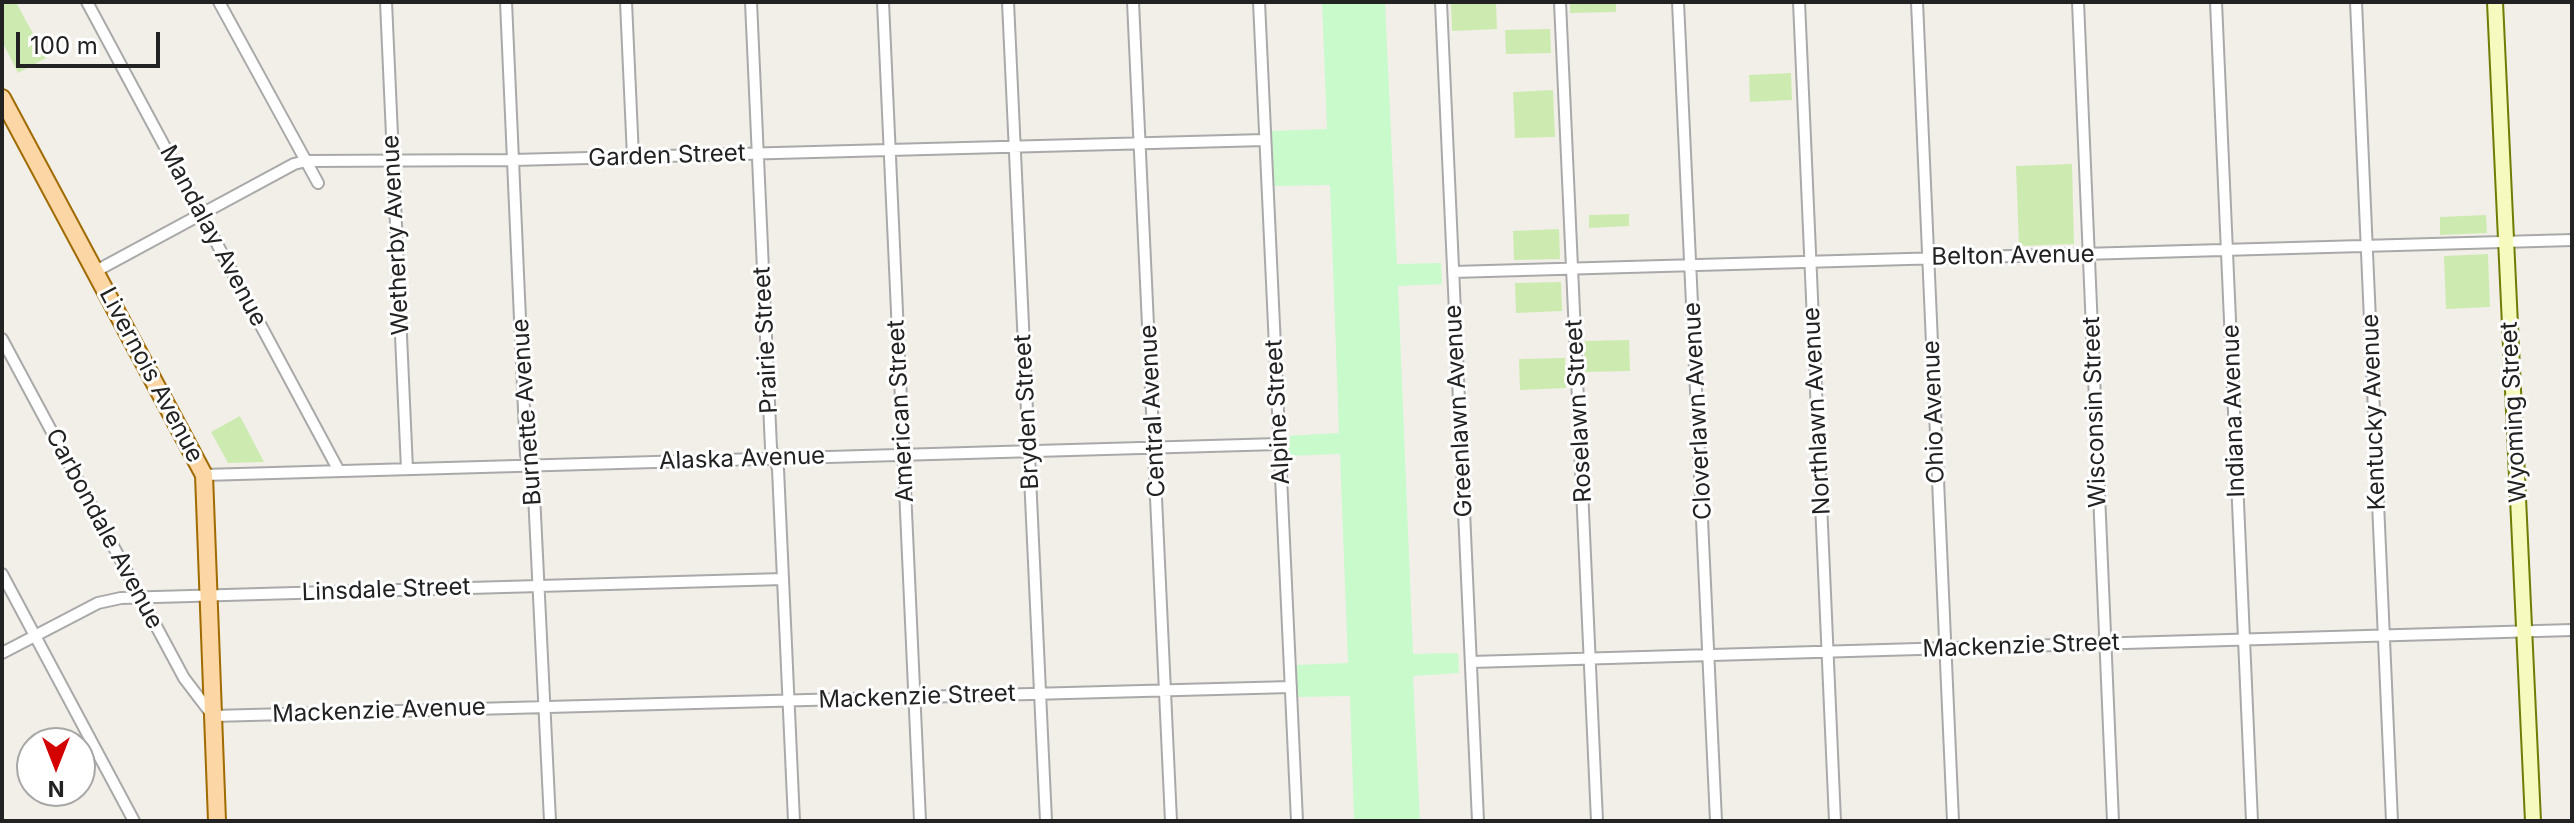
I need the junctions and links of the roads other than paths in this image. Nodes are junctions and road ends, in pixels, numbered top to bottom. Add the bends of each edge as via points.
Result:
1 (87, 2) edge
2 (219, 2) edge
3 (386, 2) edge
4 (506, 2) edge
5 (626, 2) edge
6 (751, 2) edge
7 (883, 2) edge
8 (1008, 2) edge
9 (1133, 2) edge
10 (1259, 2) edge
11 (1441, 2) edge
12 (1560, 2) edge
13 (1678, 2) edge
14 (1799, 2) edge
15 (1917, 2) edge
16 (2078, 2) edge
17 (2216, 2) edge
18 (2356, 2) edge
19 (2495, 2) edge
20 (2, 98) edge
21 (1265, 140) junction
22 (1140, 143) junction
23 (1015, 147) junction
24 (889, 150) junction
25 (758, 154) junction
26 (633, 157) junction
27 (513, 160) junction
28 (306, 161) junction
29 (393, 161) junction
30 (318, 183) dead end
31 (202, 214) junction
32 (2572, 240) edge
33 (2506, 242) junction
34 (2367, 246) junction
35 (2228, 250) junction
36 (2089, 254) junction
37 (1927, 258) junction
38 (1811, 262) junction
39 (1691, 266) junction
40 (1572, 269) junction
41 (96, 271) junction
42 (1453, 272) junction
43 (2, 339) edge
44 (1279, 444) junction
45 (1154, 448) junction
46 (1029, 451) junction
47 (903, 455) junction
48 (775, 459) junction
49 (530, 465) junction
50 (407, 469) junction
51 (339, 471) junction
52 (204, 475) junction
53 (2, 574) edge
54 (783, 579) junction
55 (539, 586) junction
56 (209, 596) junction
57 (141, 598) junction
58 (2572, 630) edge
59 (2523, 632) junction
60 (2384, 635) junction
61 (35, 636) junction
62 (2244, 639) junction
63 (2105, 643) junction
64 (1944, 648) junction
65 (1828, 652) junction
66 (2, 653) edge
67 (1709, 655) junction
68 (1590, 659) junction
69 (1471, 662) junction
70 (1291, 687) junction
71 (1165, 690) junction
72 (1040, 693) junction
73 (914, 697) junction
74 (789, 700) junction
75 (544, 707) junction
76 (213, 716) junction
77 (134, 821) edge
78 (217, 821) edge
79 (550, 821) edge
80 (794, 821) edge
81 (920, 821) edge
82 (1046, 821) edge
83 (1171, 821) edge
84 (1297, 821) edge
85 (1478, 821) edge
86 (1597, 821) edge
87 (1716, 821) edge
88 (1835, 821) edge
89 (1953, 821) edge
90 (2113, 821) edge
91 (2252, 821) edge
92 (2392, 821) edge
93 (2533, 821) edge

1 - 31 street, Mandalay Avenue
2 - 28 street
3 - 29 street, Wetherby Avenue
4 - 27 street, Burnette Avenue
5 - 26 street
6 - 25 street, Prairie Street
7 - 24 street, American Street
8 - 23 street, Bryden Street
9 - 22 street, Central Avenue
10 - 21 street, Alpine Street
11 - 42 street, Greenlawn Avenue
12 - 40 street, Roselawn Street
13 - 39 street, Cloverlawn Avenue
14 - 38 street, Northlawn Avenue
15 - 37 street, Ohio Avenue
16 - 36 street, Wisconsin Street
17 - 35 street, Indiana Avenue
18 - 34 street, Kentucky Avenue
19 - 33 street, Wyoming Street
20 - 41 main road, Livernois Avenue
21 - 22 street, Garden Street
21 - 44 street, Alpine Street
22 - 23 street, Garden Street
22 - 45 street, Central Avenue
23 - 24 street, Garden Street
23 - 46 street, Bryden Street
24 - 25 street, Garden Street
24 - 47 street, American Street
25 - 26 street, Garden Street
25 - 48 street, Prairie Street
26 - 27 street, Garden Street
27 - 29 street, Garden Street
27 - 49 street, Burnette Avenue
28 - 29 street, Garden Street
28 - 30 street
28 - 31 street, Garden Street
29 - 50 street, Wetherby Avenue
31 - 41 street, Garden Street
31 - 51 street, Mandalay Avenue
32 - 33 street, Belton Avenue
33 - 34 street, Belton Avenue
33 - 59 street, Wyoming Street
34 - 35 street, Belton Avenue
34 - 60 street, Kentucky Avenue
35 - 36 street, Belton Avenue
35 - 62 street, Indiana Avenue
36 - 37 street, Belton Avenue
36 - 63 street, Wisconsin Street
37 - 38 street, Belton Avenue
37 - 64 street, Ohio Avenue
38 - 39 street, Belton Avenue
38 - 65 street, Northlawn Avenue
39 - 40 street, Belton Avenue
39 - 67 street, Cloverlawn Avenue
40 - 42 street, Belton Avenue
40 - 68 street, Roselawn Street
41 - 52 main road, Livernois Avenue
42 - 69 street, Greenlawn Avenue
43 - 57 street, Carbondale Avenue
44 - 45 street, Alaska Avenue
44 - 70 street, Alpine Street
45 - 46 street, Alaska Avenue
45 - 71 street, Central Avenue
46 - 47 street, Alaska Avenue
46 - 72 street, Bryden Street
47 - 48 street, Alaska Avenue
47 - 73 street, American Street
48 - 49 street, Alaska Avenue
48 - 54 street, Prairie Street
49 - 50 street, Alaska Avenue
49 - 55 street, Burnette Avenue
50 - 51 street, Alaska Avenue
51 - 52 street, Alaska Avenue
52 - 56 main road, Livernois Avenue
53 - 61 street
54 - 55 street, Linsdale Street
54 - 74 street, Prairie Street
55 - 56 street, Linsdale Street
55 - 75 street, Burnette Avenue
56 - 57 street, Linsdale Street
56 - 76 main road, Livernois Avenue
57 - 61 street, Linsdale Street via 98,603
57 - 76 street, Carbondale Avenue via 184,678
58 - 59 street, Mackenzie Street
59 - 60 street, Mackenzie Street
59 - 93 street, Wyoming Street
60 - 62 street, Mackenzie Street
60 - 92 street, Kentucky Avenue
61 - 66 street, Linsdale Street
61 - 77 street
62 - 63 street, Mackenzie Street
62 - 91 street, Indiana Avenue
63 - 64 street, Mackenzie Street
63 - 90 street, Wisconsin Street
64 - 65 street, Mackenzie Street
64 - 89 street, Ohio Avenue
65 - 67 street, Mackenzie Street
65 - 88 street, Northlawn Avenue
67 - 68 street, Mackenzie Street
67 - 87 street, Cloverlawn Avenue
68 - 69 street, Mackenzie Street
68 - 86 street, Roselawn Street
69 - 85 street, Greenlawn Avenue
70 - 71 street, Mackenzie Street
70 - 84 street, Alpine Street
71 - 72 street, Mackenzie Street
71 - 83 street, Central Avenue
72 - 73 street, Mackenzie Street
72 - 82 street, Bryden Street
73 - 74 street, Mackenzie Street
73 - 81 street, American Street
74 - 75 street, Mackenzie Street
74 - 80 street, Prairie Street
75 - 76 street, Mackenzie Avenue
75 - 79 street, Burnette Avenue
76 - 78 main road, Livernois Avenue

